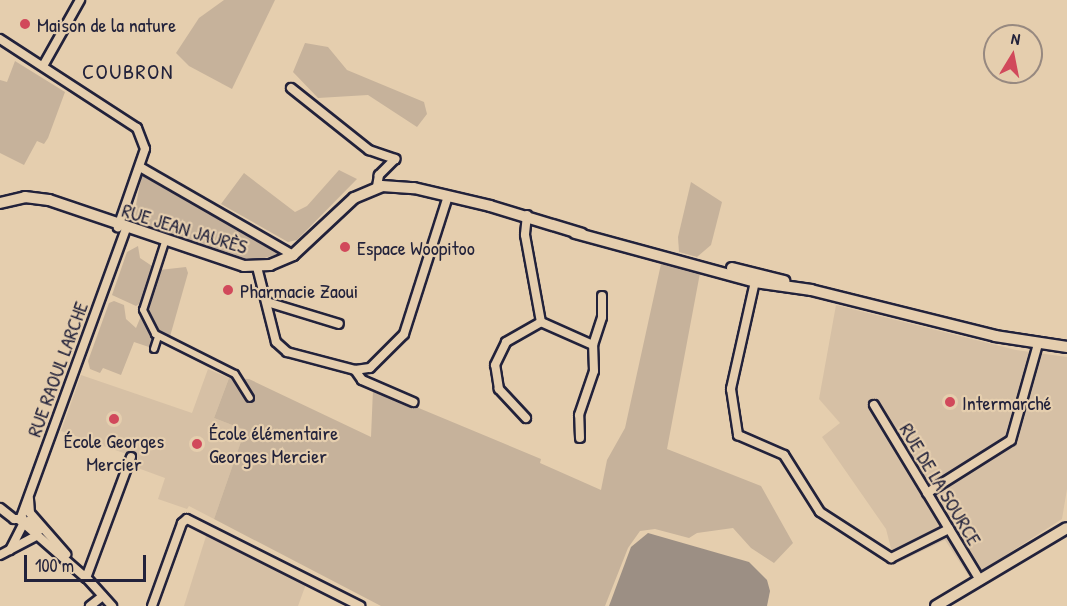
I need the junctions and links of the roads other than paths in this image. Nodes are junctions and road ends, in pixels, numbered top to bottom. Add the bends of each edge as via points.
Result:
1 (80, 0) edge
2 (0, 39) edge
3 (43, 66) junction
4 (291, 88) dead end
5 (140, 167) junction
6 (377, 186) junction
7 (448, 196) junction
8 (0, 203) edge
9 (526, 219) junction
10 (122, 228) junction
11 (165, 242) junction
12 (293, 255) junction
13 (257, 267) junction
14 (756, 278) junction
15 (602, 296) dead end
16 (267, 302) junction
17 (541, 322) junction
18 (339, 324) dead end
19 (158, 337) junction
20 (592, 345) junction
21 (1037, 347) junction
22 (1067, 347) edge
23 (154, 349) dead end
24 (1067, 353) edge
25 (355, 370) junction
26 (250, 398) dead end
27 (413, 402) dead end
28 (874, 405) dead end
29 (526, 418) dead end
30 (580, 438) dead end
31 (130, 457) dead end
32 (927, 493) junction
33 (29, 496) junction
34 (0, 507) edge
35 (30, 513) junction
36 (21, 522) junction
37 (949, 529) junction
38 (1062, 531) edge
39 (36, 536) junction
40 (52, 537) junction
41 (10, 550) junction
42 (0, 555) edge
43 (86, 578) junction
44 (980, 580) junction
45 (104, 596) junction
46 (90, 606) edge
47 (112, 606) edge
48 (152, 606) edge
49 (360, 606) edge
50 (936, 606) edge

1 - 3 street
2 - 3 street, RUE RAOUL LARCHE
3 - 5 street, RUE RAOUL LARCHE via 137,128 145,149
4 - 6 street via 369,150 395,159 379,175
5 - 10 street, RUE RAOUL LARCHE
5 - 12 street
6 - 7 street via 405,186
6 - 12 street, RUE JEAN JAURÈS via 354,198
7 - 9 street
7 - 25 street via 404,334 370,369
8 - 10 street, RUE JEAN JAURÈS via 37,197
9 - 14 street
9 - 17 street
10 - 11 street, RUE JEAN JAURÈS
10 - 33 street, RUE RAOUL LARCHE
11 - 13 street, RUE JEAN JAURÈS via 227,263
11 - 19 street via 143,310
12 - 13 street, RUE JEAN JAURÈS
13 - 16 street
14 - 21 street via 932,321 990,341
14 - 37 street via 731,390 738,435 784,455 820,512 891,558
15 - 20 street via 602,317
16 - 18 street
16 - 25 street via 276,342 287,352
17 - 20 street
17 - 29 street via 506,342 495,365 499,389
19 - 23 street
19 - 26 street via 235,374
20 - 30 street via 594,371 579,415
21 - 22 street
21 - 24 street
21 - 32 street via 1011,440
25 - 27 street via 362,380
28 - 32 street, RUE DE LA SOURCE
31 - 43 street
32 - 37 street, RUE DE LA SOURCE
33 - 35 street
33 - 36 street, RUE RAOUL LARCHE
34 - 36 street
35 - 36 street
35 - 40 street
36 - 39 street
36 - 40 street via 29,521
36 - 41 street, RUE RAOUL LARCHE
37 - 44 street, RUE DE LA SOURCE
38 - 44 street
39 - 41 street
39 - 43 street
40 - 43 street
41 - 42 street
43 - 45 street
44 - 50 street
45 - 46 street
45 - 47 street
48 - 49 street via 182,523 187,519

